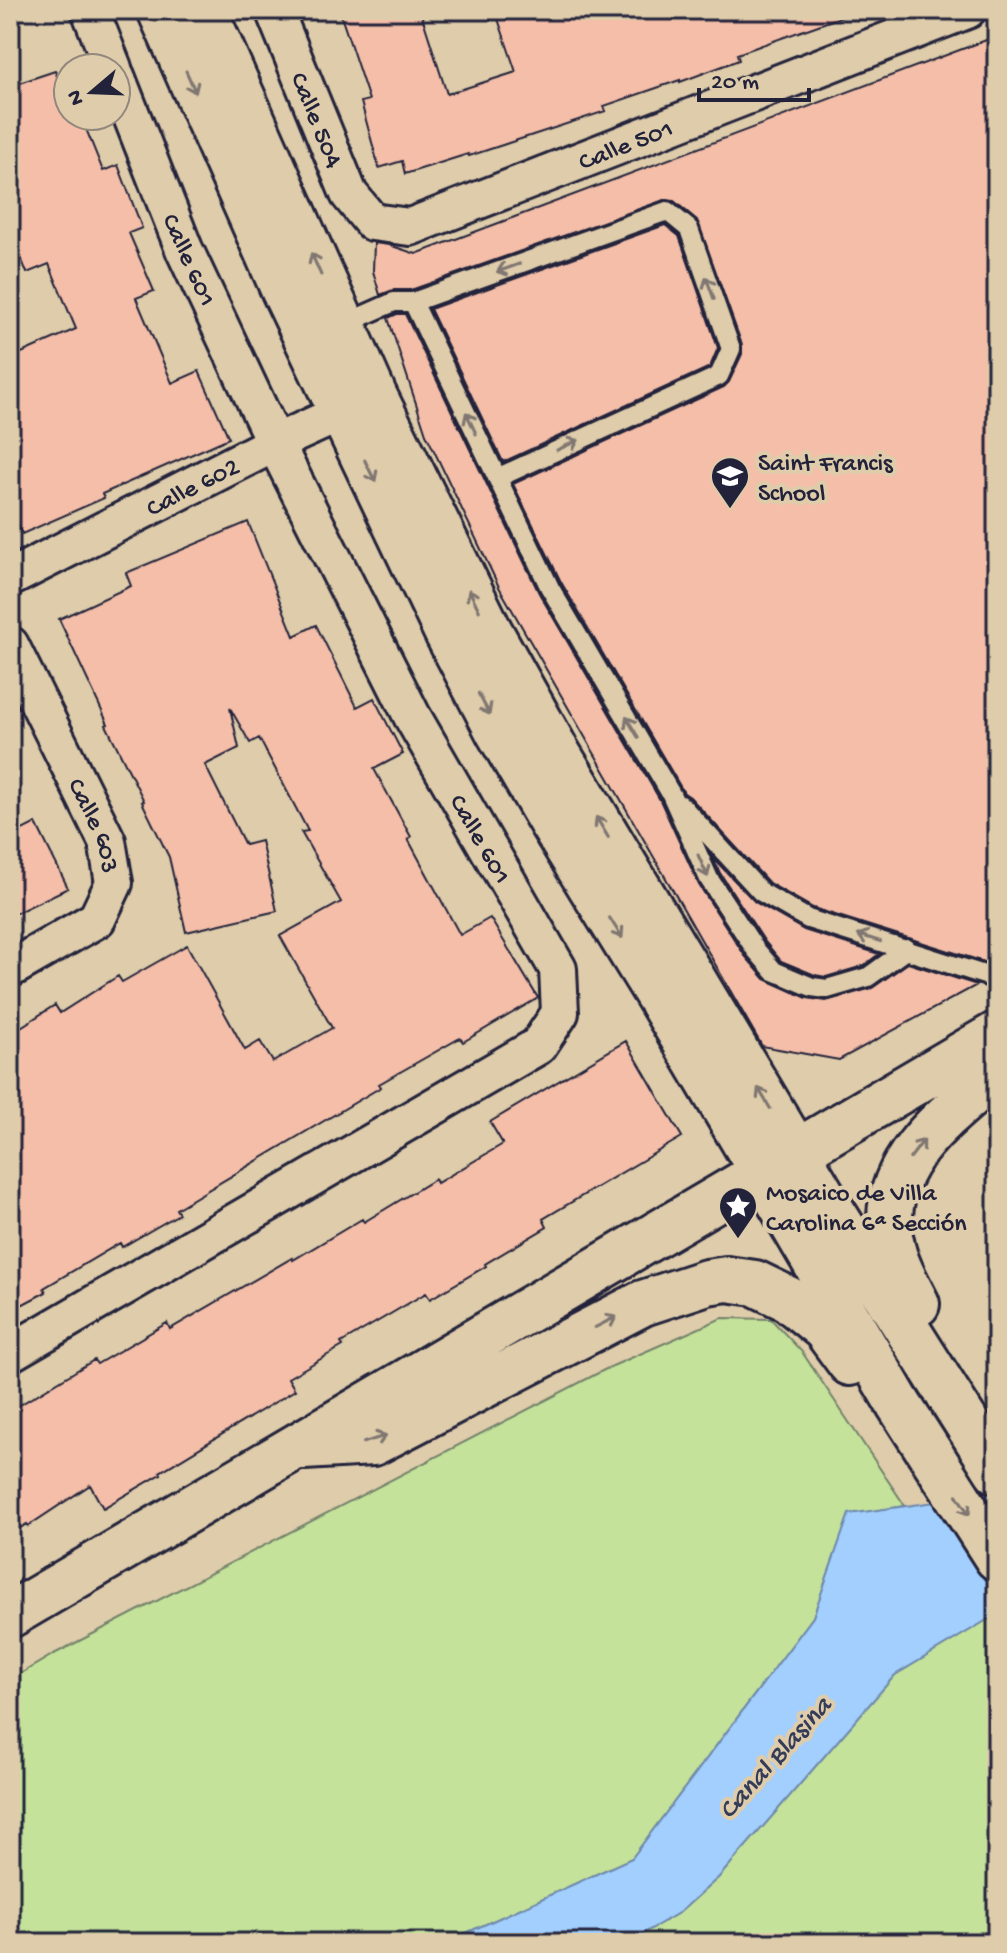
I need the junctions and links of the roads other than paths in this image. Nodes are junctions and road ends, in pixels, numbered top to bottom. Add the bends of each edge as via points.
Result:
1 (90, 10) edge
2 (160, 10) edge
3 (204, 10) edge
4 (274, 10) edge
5 (967, 10) edge
6 (107, 52) edge
7 (132, 117) edge
8 (372, 222) joint
9 (413, 302) junction
10 (326, 333) junction
11 (358, 405) junction
12 (275, 443) junction
13 (497, 478) junction
14 (10, 578) edge
15 (10, 645) edge
16 (671, 794) junction
17 (907, 949) junction
18 (10, 969) edge
19 (997, 979) edge
20 (997, 1034) edge
21 (997, 1072) edge
22 (779, 1162) junction
23 (10, 1353) edge
24 (938, 1378) junction
25 (896, 1400) junction
26 (298, 1447) junction
27 (997, 1471) edge
28 (997, 1558) edge
29 (10, 1615) edge

1 - 6 street
2 -> 10 street
10 -> 3 street
4 - 8 street, Calle 504 via 349,194
5 - 8 street, Calle 501 via 410,227
7 - 12 street, Calle 601 via 184,249
9 - 10 lane via 394,302
13 -> 9 lane
13 -> 9 lane via 719,376 731,349 689,229 667,211
10 - 11 street
11 - 12 street, Calle 602
11 - 22 street via 488,628
12 - 14 street, Calle 602
12 - 23 street, Calle 601 via 412,716 558,969 560,1013 538,1046
16 -> 13 lane via 550,588
15 - 18 street, Calle 603 via 107,841 114,883 97,919
17 -> 16 lane via 808,919 761,892
16 -> 17 lane via 709,879 774,971 827,989 868,977
17 - 19 lane
20 - 22 street
24 -> 21 street via 931,1333 890,1239 891,1201 901,1170 927,1135
22 - 24 street via 834,1214
22 - 25 street
22 - 26 street
24 - 27 street
26 -> 25 street via 373,1443 643,1303 727,1279 755,1283 788,1299 825,1329 871,1392
25 -> 28 street
26 - 29 street

